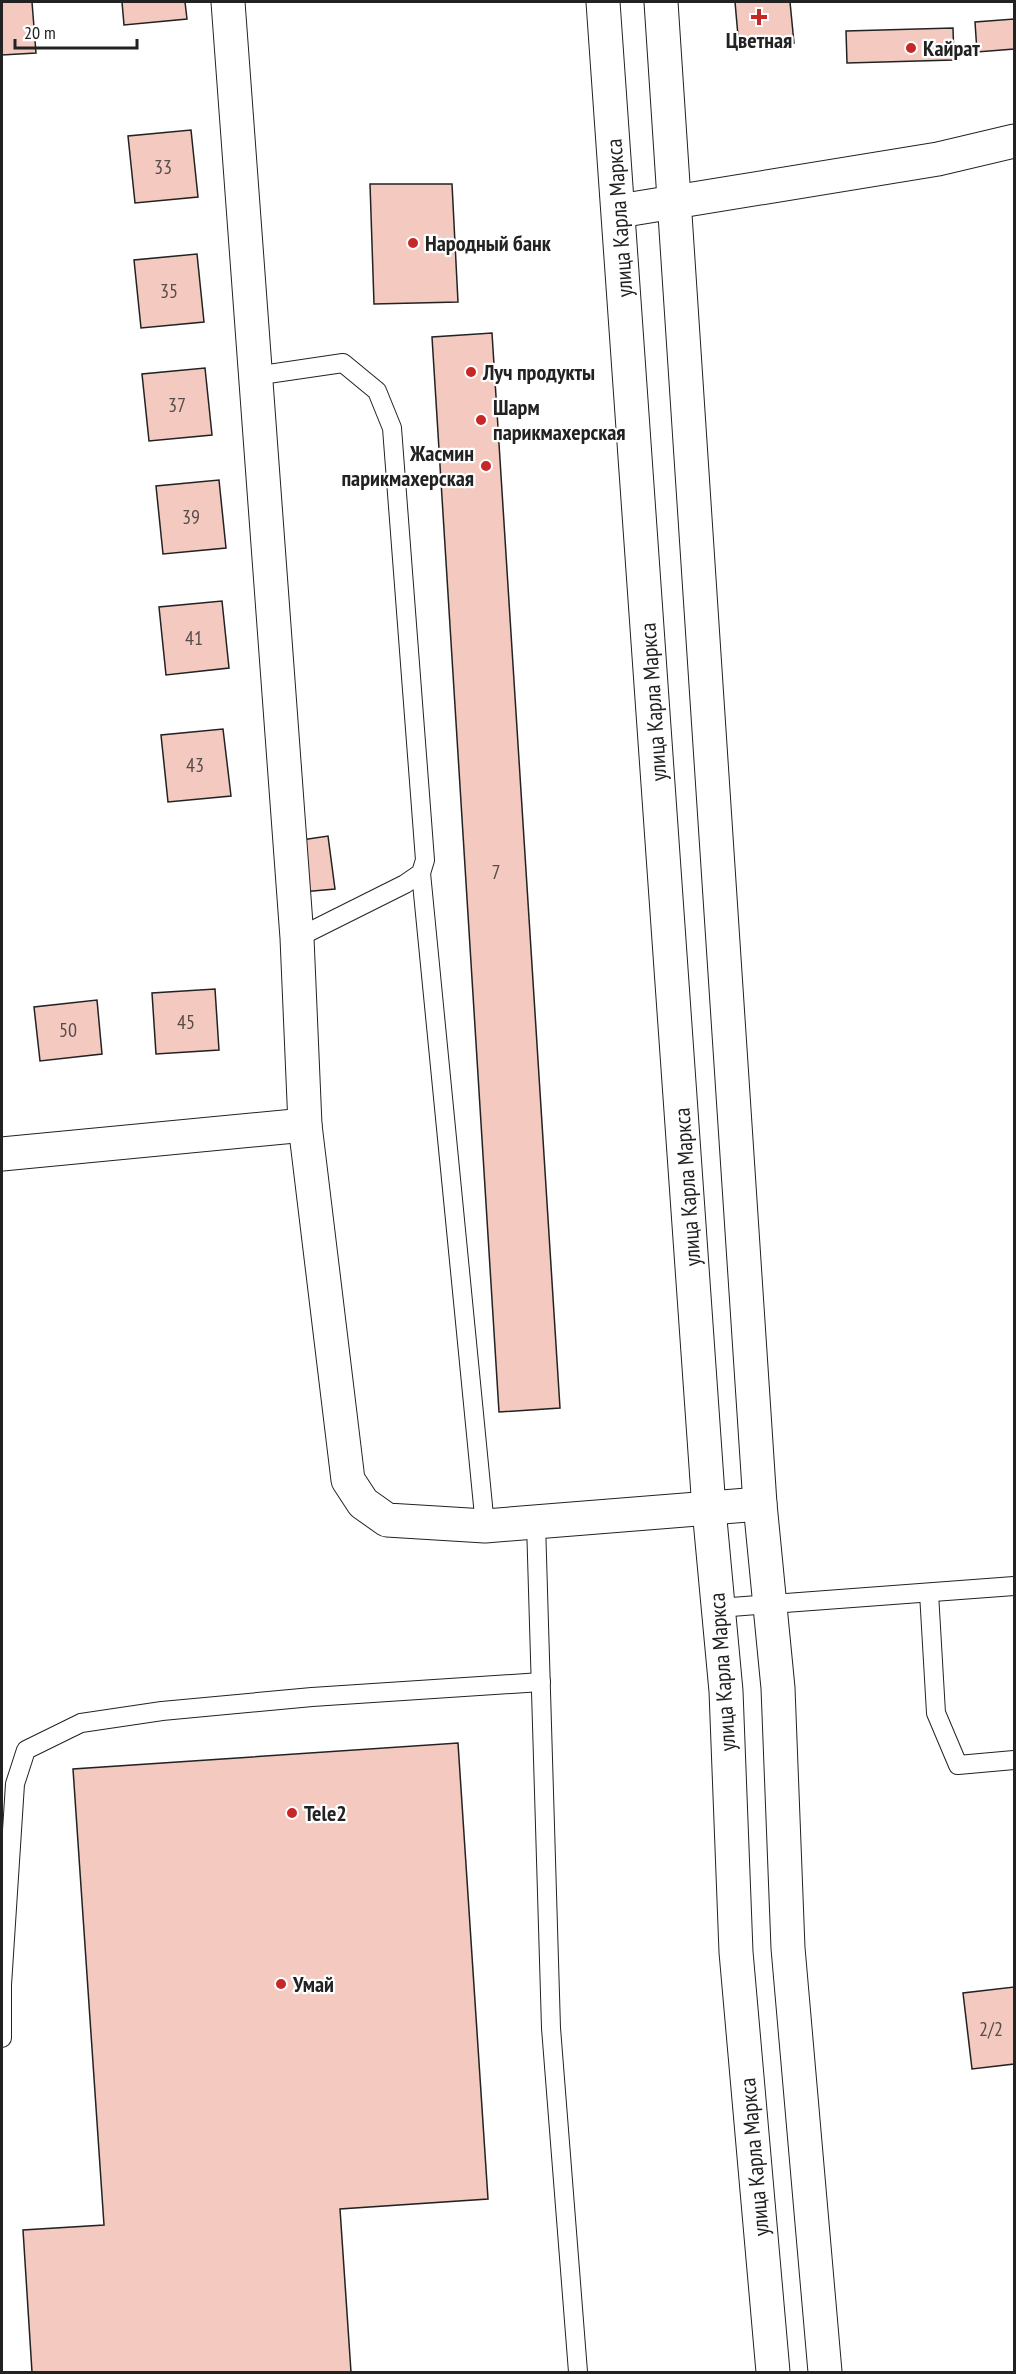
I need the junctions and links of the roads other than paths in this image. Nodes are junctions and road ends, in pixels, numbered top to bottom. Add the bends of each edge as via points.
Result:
1 (228, 2) edge
2 (603, 2) edge
3 (662, 2) edge
4 (1014, 141) edge
5 (675, 201) junction
6 (619, 211) junction
7 (254, 376) junction
8 (421, 873) junction
9 (297, 938) junction
10 (305, 1125) junction
11 (2, 1154) edge
12 (760, 1504) junction
13 (709, 1509) junction
14 (536, 1523) junction
15 (485, 1526) junction
16 (1014, 1586) edge
17 (929, 1593) junction
18 (770, 1604) junction
19 (718, 1608) junction
20 (540, 1682) junction
21 (1014, 1760) edge
22 (2, 2038) edge
23 (578, 2373) edge
24 (773, 2373) edge
25 (825, 2373) edge

1 - 7 main road
2 - 6 main road, улица Карла Маркса
3 - 5 main road
4 - 5 main road via 938,159
5 - 6 main road
5 - 12 main road
6 - 13 main road, улица Карла Маркса
7 - 8 lane via 344,363 377,391 392,428 425,860
7 - 9 main road
8 - 9 lane
8 - 15 lane
9 - 10 main road
10 - 11 main road
10 - 15 main road via 348,1480 363,1503 387,1520
12 - 13 main road
12 - 18 main road
13 - 14 main road
13 - 19 main road, улица Карла Маркса
14 - 15 main road
14 - 20 lane
16 - 17 lane
17 - 18 lane
17 - 21 lane via 936,1713 958,1765
18 - 19 lane
18 - 25 main road via 778,1688 788,1948
19 - 24 main road, улица Карла Маркса via 726,1691 736,1952
20 - 22 lane via 162,1711 81,1723 26,1750 15,1784
20 - 23 lane via 551,2028

